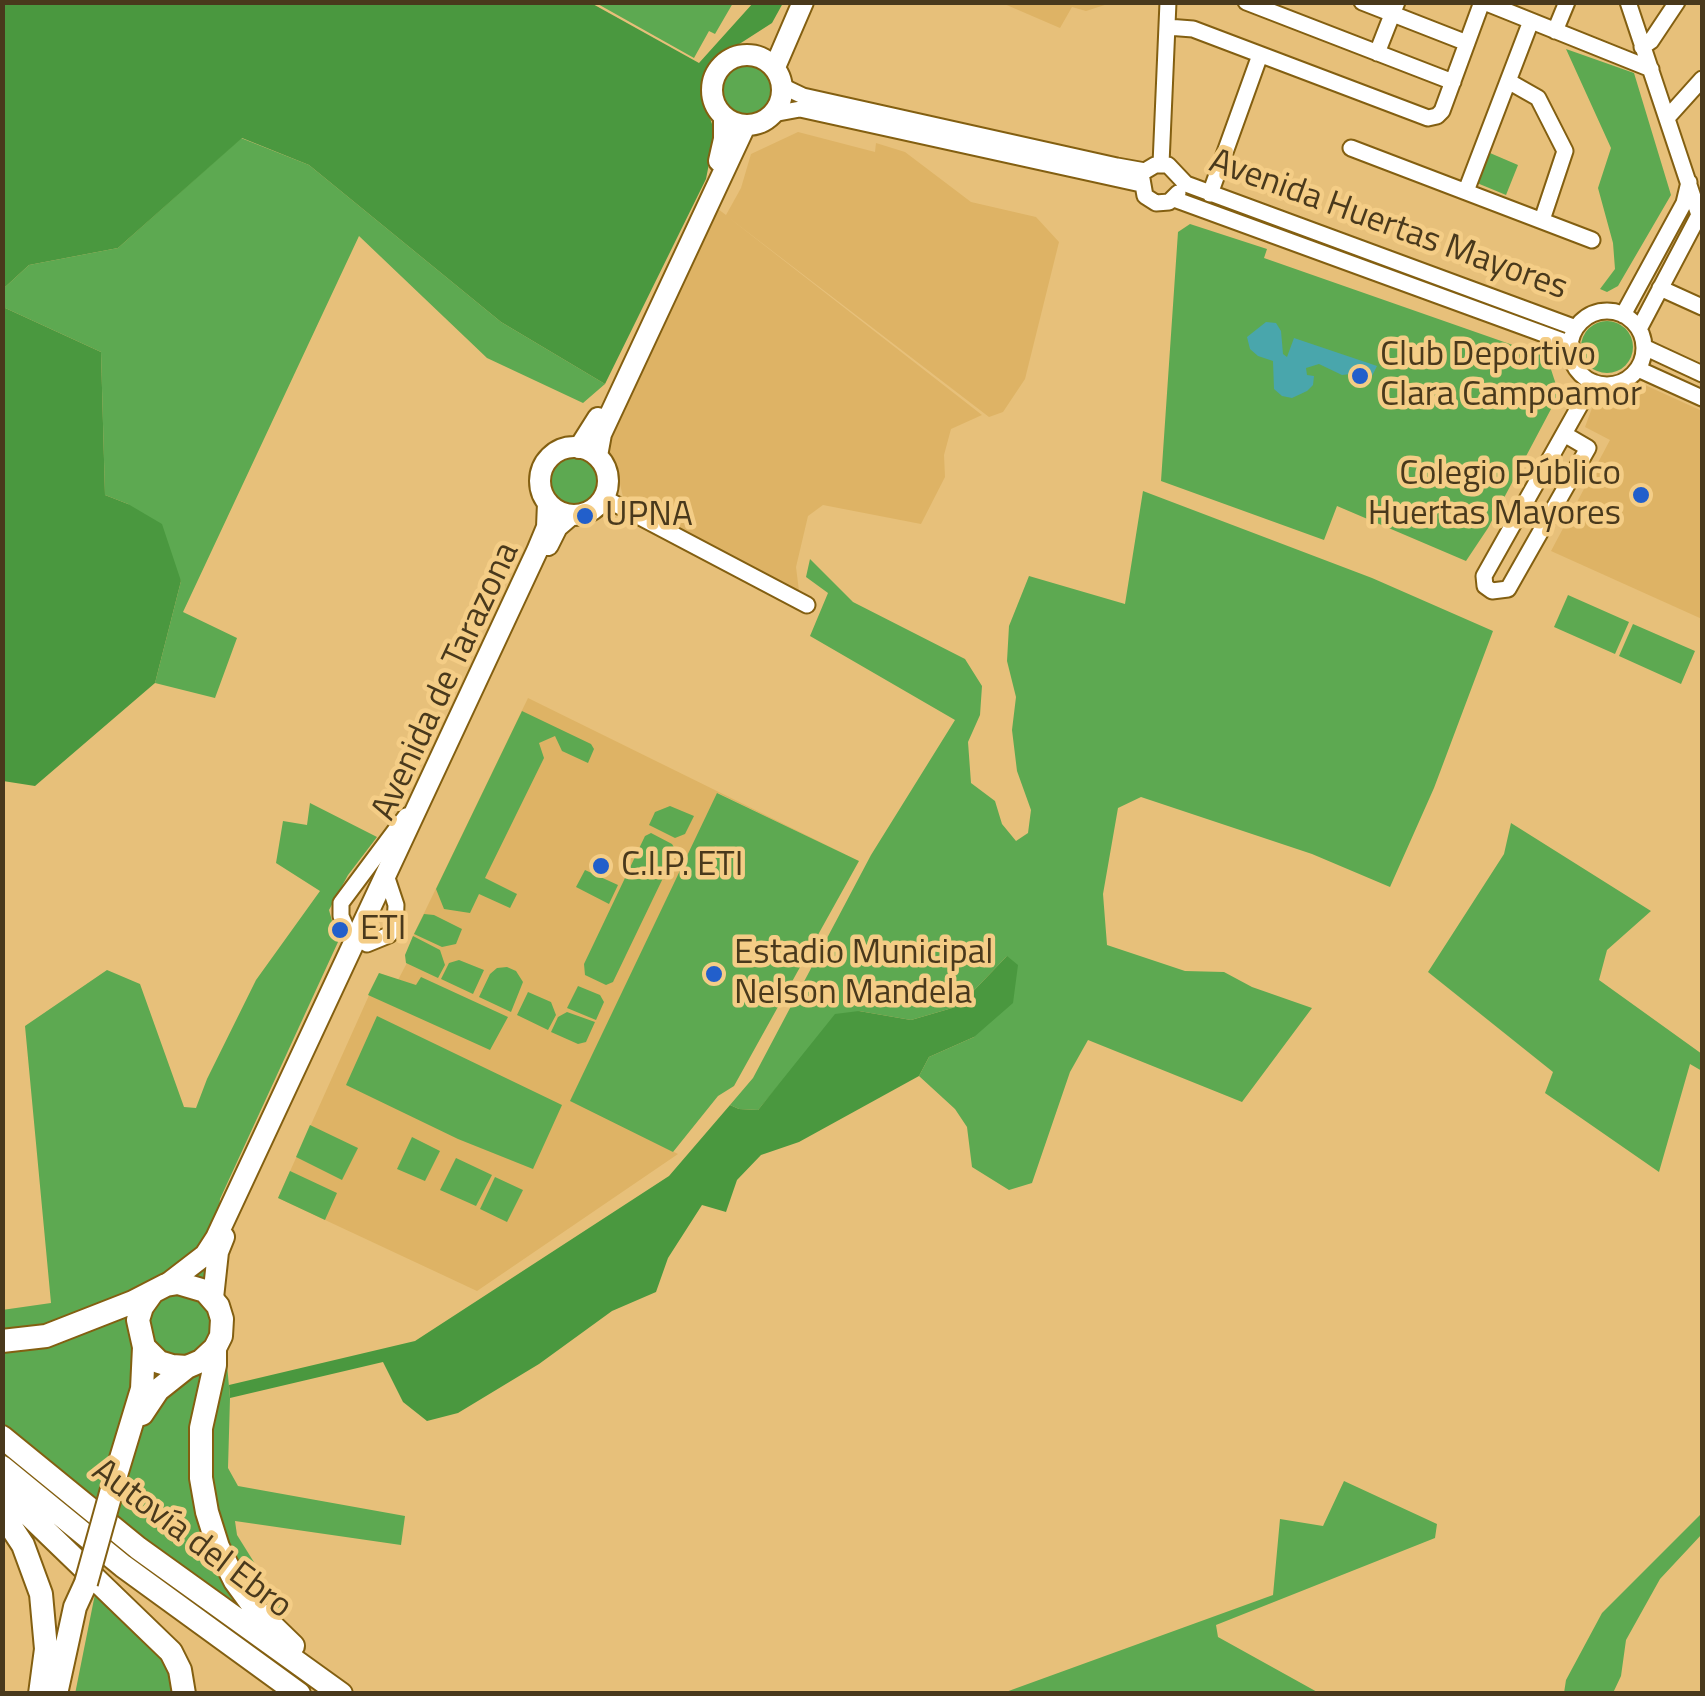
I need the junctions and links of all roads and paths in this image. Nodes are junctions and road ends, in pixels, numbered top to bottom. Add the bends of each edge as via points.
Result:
1 (793, 2) edge
2 (803, 2) edge
3 (1168, 2) edge
4 (1362, 2) edge
5 (1483, 2) edge
6 (1566, 2) edge
7 (1677, 2) edge
8 (1246, 3) edge
9 (1626, 4) edge
10 (1395, 8) edge
11 (1531, 21) junction
12 (1166, 27) junction
13 (1555, 31) junction
14 (1467, 43) junction
15 (1642, 47) junction
16 (1377, 53) junction
17 (1260, 55) junction
18 (755, 56) junction
19 (1651, 70) junction
20 (778, 76) junction
21 (1702, 79) edge
22 (1508, 81) junction
23 (1452, 82) junction
24 (773, 114) junction
25 (1667, 118) junction
26 (724, 119) junction
27 (745, 126) junction
28 (1351, 148) dead end
29 (1162, 164) junction
30 (1143, 178) junction
31 (1180, 180) junction
32 (1696, 180) edge
33 (1466, 191) junction
34 (1210, 194) junction
35 (1174, 199) junction
36 (1542, 220) junction
37 (1698, 227) edge
38 (1592, 240) dead end
39 (1660, 288) junction
40 (1702, 307) edge
41 (1623, 315) junction
42 (1639, 329) junction
43 (1573, 336) junction
44 (1644, 348) junction
45 (1638, 368) junction
46 (1702, 374) edge
47 (1594, 382) junction
48 (1702, 398) edge
49 (1564, 434) junction
50 (588, 452) junction
51 (604, 498) junction
52 (548, 504) junction
53 (571, 515) junction
54 (807, 604) dead end
55 (357, 940) junction
56 (159, 1289) junction
57 (213, 1298) junction
58 (2, 1341) edge
59 (144, 1347) junction
60 (215, 1348) junction
61 (187, 1366) junction
62 (131, 1432) junction
63 (2, 1437) edge
64 (2, 1467) edge
65 (2, 1488) edge
66 (2, 1514) edge
67 (86, 1583) junction
68 (61, 1667) junction
69 (43, 1694) edge
70 (56, 1694) edge
71 (66, 1694) edge
72 (184, 1694) edge
73 (300, 1694) edge
74 (341, 1694) edge
75 (362, 1694) edge

1 - 18 main road
2 - 20 main road
3 - 12 street
4 - 10 street
5 - 11 street
5 - 14 street
6 - 13 street
7 - 15 street
8 - 16 street
9 - 15 street
10 - 14 street
10 - 16 street
11 - 13 street
11 - 22 street
12 - 17 street
12 - 29 street
13 - 19 street
14 - 23 street
15 - 19 street
16 - 23 street
17 - 23 street via 1428,118 1437,116
17 - 34 street
18 - 20 main road
18 - 26 main road via 728,60 712,82
19 - 25 street
20 - 24 main road via 782,96
20 - 30 street, Avenida Huertas Mayores via 807,97
21 - 25 street
22 - 33 street
22 - 36 street via 1538,98 1565,151
24 - 27 main road
24 - 30 street, Avenida Huertas Mayores via 800,109
25 - 32 street
26 - 27 main road
26 - 50 main road via 722,156
27 - 50 main road
28 - 33 street
29 - 30 street, Avenida Huertas Mayores
29 - 31 street, Avenida Huertas Mayores
30 - 35 street, Avenida Huertas Mayores via 1150,200
31 - 34 street, Avenida Huertas Mayores
31 - 35 street, Avenida Huertas Mayores
32 - 37 street
32 - 41 street
33 - 36 street
34 - 43 street, Avenida Huertas Mayores
35 - 43 street, Avenida Huertas Mayores
36 - 38 street
37 - 39 street
39 - 40 street
39 - 42 street
41 - 42 street
41 - 43 street via 1592,314
42 - 44 street
43 - 47 street via 1576,367
44 - 45 street
44 - 46 street
45 - 47 street via 1618,383
45 - 48 street
47 - 49 street
49 - 49 street via 1484,576 1492,590 1508,589 1588,448
50 - 51 main road via 608,476
50 - 52 main road via 556,452 548,460 540,482
51 - 53 main road via 584,514
51 - 54 street
52 - 53 main road
52 - 55 main road, Avenida de Tarazona via 547,528
53 - 55 main road, Avenida de Tarazona via 557,527
55 - 56 main road, Avenida de Tarazona via 216,1238 205,1255
55 - 57 main road, Avenida de Tarazona via 221,1242
56 - 57 highway via 178,1282
56 - 58 highway via 46,1336
56 - 59 highway via 138,1320
57 - 60 highway via 222,1319
59 - 61 highway via 159,1362
59 - 62 highway
60 - 61 highway
60 - 75 highway via 200,1454 218,1547 282,1638
61 - 62 highway via 158,1390
62 - 67 highway, bridge
63 - 74 highway, Autovía del Ebro via 151,1558
64 - 73 highway, Autovía del Ebro via 123,1566
65 - 72 highway via 171,1652
66 - 69 highway via 23,1545 41,1594
67 - 68 highway
67 - 71 highway
68 - 69 highway
68 - 70 highway

